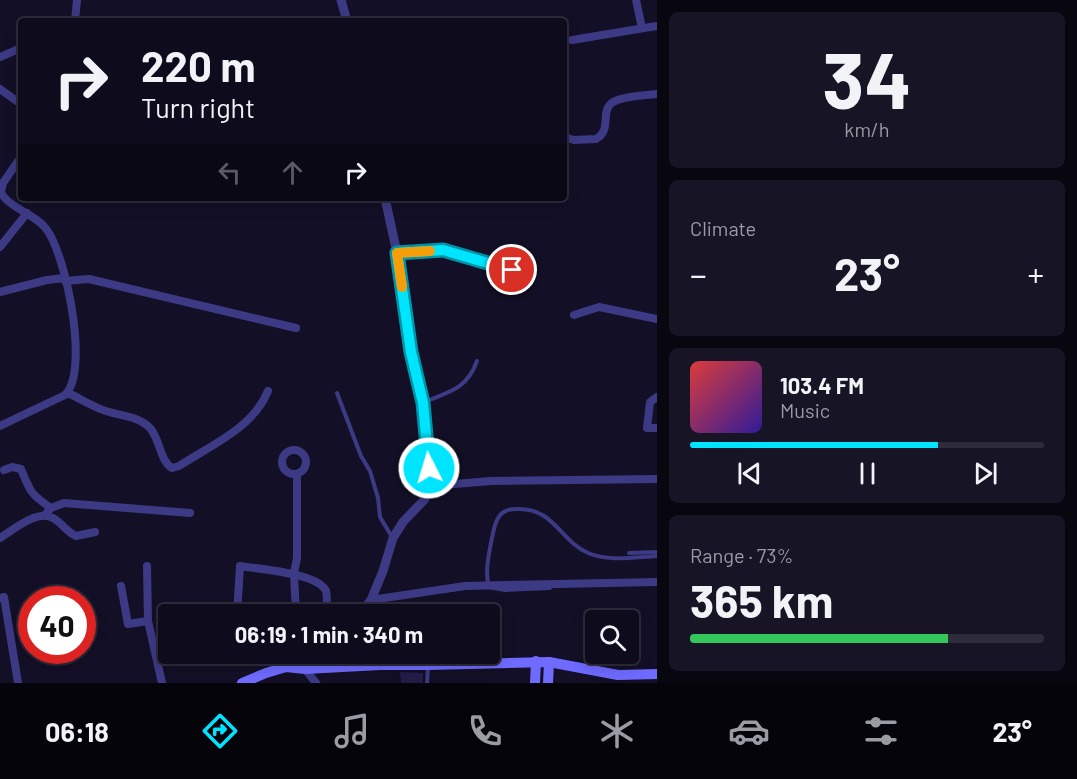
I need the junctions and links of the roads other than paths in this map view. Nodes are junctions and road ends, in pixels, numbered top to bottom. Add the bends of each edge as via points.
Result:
1 (77, 0) edge
2 (341, 0) edge
3 (636, 0) edge
4 (75, 18) edge
5 (346, 18) edge
6 (657, 26) edge
7 (642, 28) junction
8 (572, 40) dead end
9 (18, 49) edge
10 (0, 57) edge
11 (0, 89) edge
12 (657, 94) edge
13 (18, 102) edge
14 (567, 137) edge
15 (18, 161) edge
16 (386, 201) edge
17 (27, 213) junction
18 (0, 247) edge
19 (397, 253) junction
20 (512, 270) dead end
21 (65, 280) junction
22 (0, 292) edge
23 (574, 315) dead end
24 (657, 319) edge
25 (296, 328) dead end
26 (477, 361) dead end
27 (268, 391) dead end
28 (68, 393) junction
29 (336, 393) dead end
30 (657, 396) edge
31 (423, 403) junction
32 (0, 426) edge
33 (657, 428) edge
34 (3, 470) dead end
35 (297, 474) dead end
36 (657, 479) edge
37 (430, 486) junction
38 (51, 508) junction
39 (190, 513) dead end
40 (45, 515) junction
41 (95, 532) dead end
42 (0, 538) edge
43 (393, 538) junction
44 (629, 553) dead end
45 (657, 554) edge
46 (147, 566) dead end
47 (294, 573) junction
48 (657, 580) edge
49 (488, 585) junction
50 (121, 586) dead end
51 (0, 598) edge
52 (371, 600) junction
53 (238, 604) edge
54 (295, 604) edge
55 (327, 604) edge
56 (368, 604) edge
57 (148, 621) junction
58 (537, 662) junction
59 (549, 662) junction
60 (299, 664) edge
61 (335, 664) edge
62 (428, 666) junction
63 (335, 667) junction
64 (300, 668) junction
65 (657, 674) edge
66 (18, 683) edge
67 (162, 683) edge
68 (242, 683) edge
69 (316, 683) edge
70 (427, 683) edge
71 (535, 683) edge
72 (548, 683) edge

1 - 4 street
2 - 5 street
3 - 7 street
6 - 7 street
7 - 8 street
9 - 10 street
11 - 13 street
12 - 14 street via 611,103 605,130 596,139
15 - 17 street via 1,192
16 - 19 street
17 - 18 street
17 - 21 street via 51,236
19 - 20 lane via 443,250
19 - 31 street via 411,352
21 - 22 street via 47,280
21 - 25 street via 89,279
21 - 28 street via 75,337 75,375
23 - 24 street via 599,308
26 - 31 lane via 472,374 456,389
27 - 28 street via 262,406 250,418 172,468 149,427
28 - 32 street
29 - 43 lane via 370,471 380,517
30 - 33 street via 650,402 647,428
31 - 37 street
34 - 38 street via 21,469 27,487
35 - 47 street
36 - 37 street via 491,481
37 - 43 street via 425,499
38 - 39 street via 64,503
38 - 40 street
40 - 41 street via 76,536
40 - 42 street
43 - 52 street
44 - 45 lane
45 - 49 lane via 621,558 591,554 542,514 508,509 500,514 494,527
46 - 57 street
47 - 53 street via 240,566
47 - 54 street
47 - 55 street via 323,587
48 - 49 street
49 - 52 street
50 - 57 street via 128,624
51 - 66 street via 4,597
52 - 56 street
57 - 67 street
58 - 59 main road
58 - 62 main road
58 - 71 main road
59 - 65 main road via 618,675
59 - 72 main road
60 - 64 street
61 - 63 street
62 - 63 main road
62 - 70 lane
63 - 64 main road
64 - 68 main road via 286,667
64 - 69 street

